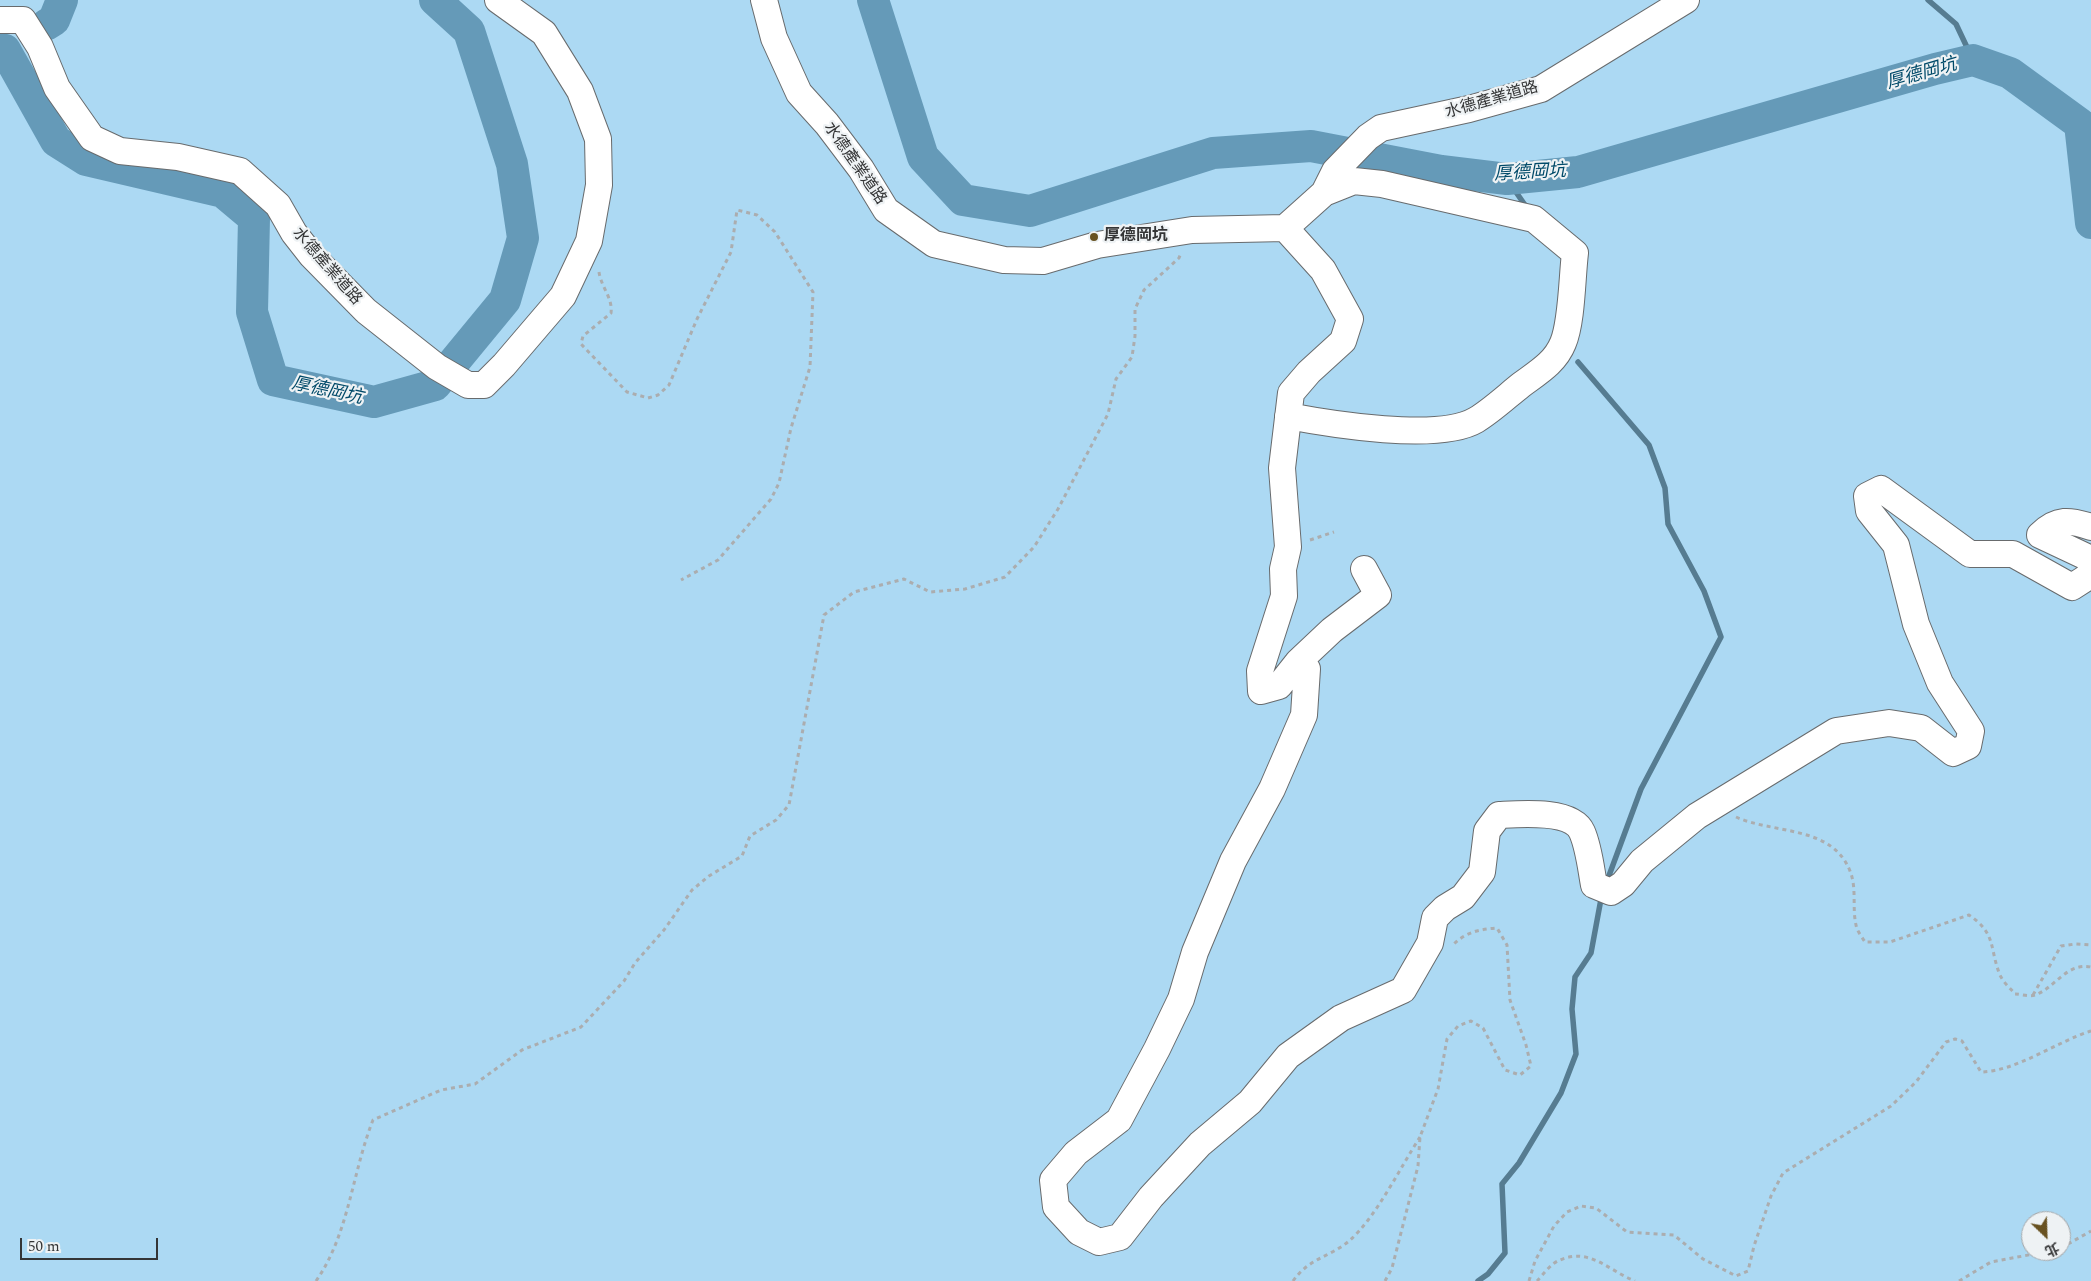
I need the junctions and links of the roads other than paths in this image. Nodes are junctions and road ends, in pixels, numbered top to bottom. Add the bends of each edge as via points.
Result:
1 (498, 0) edge
2 (764, 0) edge
3 (1686, 0) edge
4 (16, 13) edge
5 (1330, 182) junction
6 (1285, 228) junction
7 (1288, 416) junction
8 (2091, 527) edge
9 (2091, 559) edge
10 (2091, 568) edge
11 (1364, 570) dead end
12 (1298, 662) junction

1 - 4 street, 水德產業道路 via 544,33 583,99 598,139 599,185 589,241 563,296 484,385 468,385 436,366 366,311 312,256 294,234 278,205 240,171 178,157 120,151 92,138 56,88 40,47
2 - 6 street, 水德產業道路 via 774,38 799,93 833,131 886,210 934,244 1004,260 1043,261 1097,246 1192,230
3 - 5 street, 水德產業道路 via 1541,89 1381,128 1368,137
5 - 6 street
5 - 7 street via 1382,184 1534,219 1575,253 1568,317 1563,342 1553,360 1475,421 1453,428 1408,429 1344,426
6 - 7 street via 1323,270 1350,319 1343,341 1291,393
7 - 12 street via 1282,468 1288,547 1283,568 1284,596 1260,671 1262,692 1279,686
8 - 9 street via 2069,520 2048,527 2040,534
10 - 12 street via 2089,576 2072,587 2013,554 1970,554 1881,489 1867,496 1869,511 1896,545 1916,624 1940,684 1971,732 1968,746 1953,753 1921,728 1889,723 1836,730 1697,816 1642,861 1623,884 1611,892 1594,885 1582,830 1567,819 1532,812 1499,815 1487,831 1482,872 1463,897 1435,918 1430,942 1403,990 1341,1018 1288,1056 1250,1102 1200,1144 1151,1197 1120,1237 1099,1242 1078,1232 1056,1207 1053,1180 1076,1153 1119,1120 1182,999 1194,952 1233,861 1272,789 1304,715 1307,669
11 - 12 street via 1378,595 1332,630

